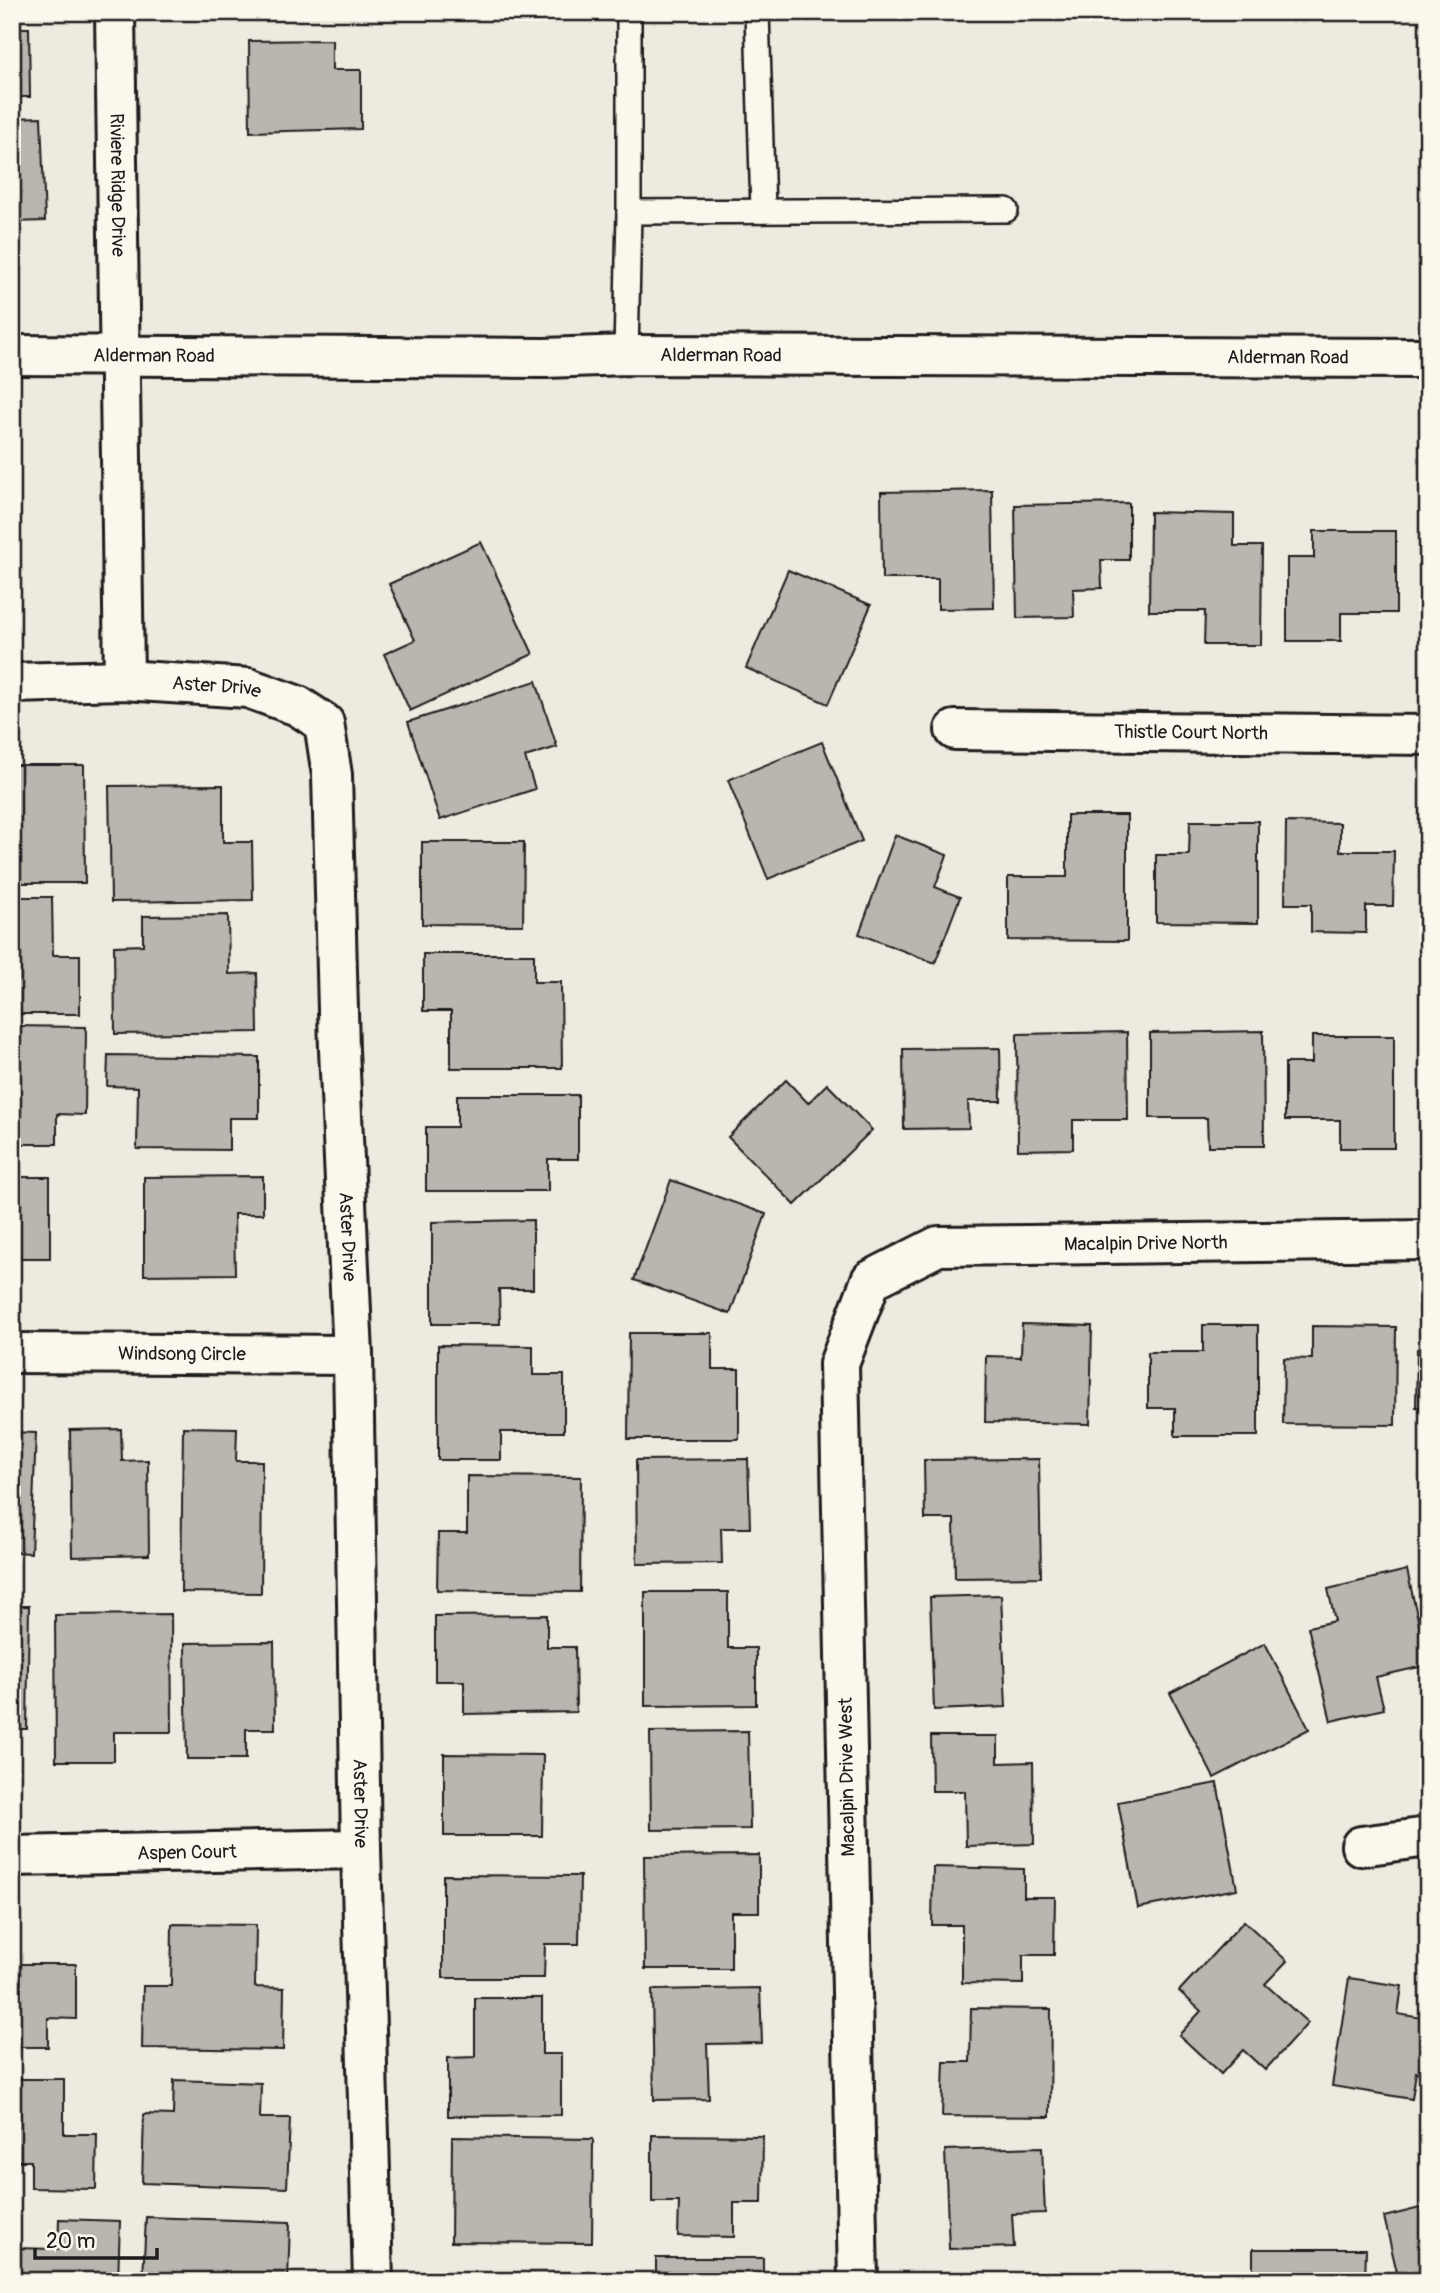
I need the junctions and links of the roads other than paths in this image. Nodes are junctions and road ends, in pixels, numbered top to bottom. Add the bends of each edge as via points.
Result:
1 (114, 12) edge
2 (629, 12) edge
3 (757, 12) edge
4 (1006, 210) dead end
5 (763, 211) junction
6 (629, 212) junction
7 (12, 355) edge
8 (626, 355) junction
9 (121, 357) junction
10 (1428, 358) edge
11 (124, 680) junction
12 (12, 683) edge
13 (955, 730) dead end
14 (1428, 736) edge
15 (1428, 1240) edge
16 (871, 1280) joint
17 (12, 1353) edge
18 (353, 1355) junction
19 (1428, 1837) edge
20 (1361, 1846) dead end
21 (361, 1849) junction
22 (12, 1856) edge
23 (373, 2281) edge
24 (858, 2281) edge

1 - 9 street, Riviere Ridge Drive
2 - 6 lane
3 - 5 lane
4 - 5 lane
5 - 6 lane
6 - 8 lane
7 - 9 street, Alderman Road
8 - 9 street, Alderman Road
8 - 10 street, Alderman Road
9 - 11 street
11 - 12 street
11 - 18 street, Aster Drive via 248,688 298,706 324,723 332,775
13 - 14 street, Thistle Court North
15 - 16 street, Macalpin Drive North via 938,1245
16 - 24 street, Macalpin Drive West via 839,1364
17 - 18 street, Windsong Circle
18 - 21 street, Aster Drive
19 - 20 street
21 - 22 street, Aspen Court
21 - 23 street, Aster Drive

